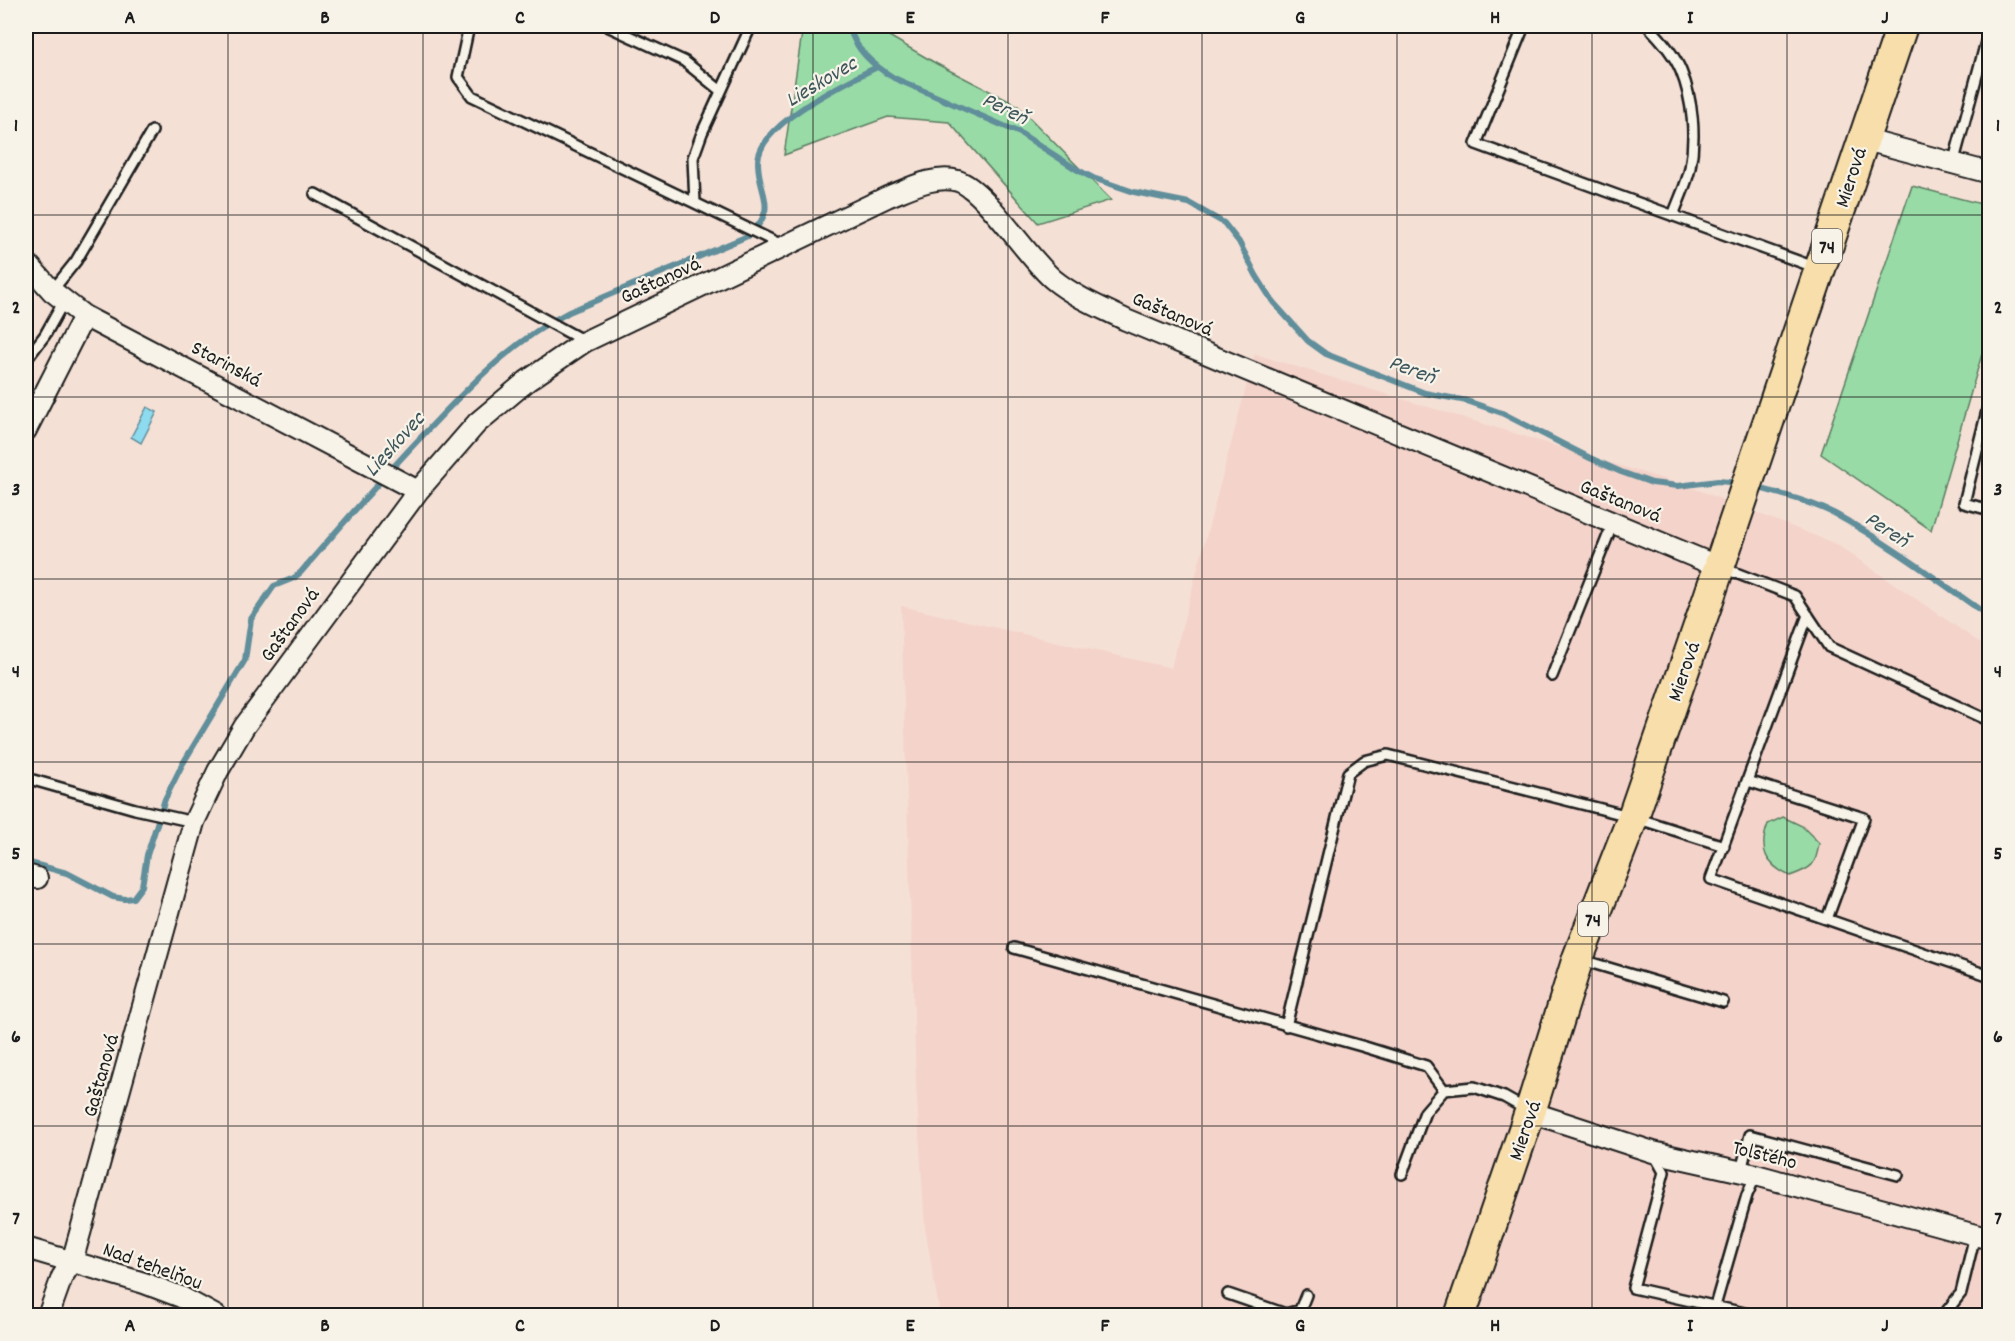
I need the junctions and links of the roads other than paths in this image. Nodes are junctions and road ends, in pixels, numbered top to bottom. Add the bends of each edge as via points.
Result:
1 (469, 26) edge
2 (607, 26) edge
3 (751, 26) edge
4 (1524, 26) edge
5 (1648, 26) edge
6 (1902, 26) edge
7 (1986, 42) dead end
8 (721, 91) junction
9 (152, 131) dead end
10 (1862, 139) junction
11 (1953, 164) junction
12 (1989, 173) edge
13 (315, 194) dead end
14 (695, 203) junction
15 (1673, 216) junction
16 (784, 246) junction
17 (26, 262) edge
18 (1820, 268) junction
19 (58, 296) junction
20 (84, 316) junction
21 (584, 342) junction
22 (26, 360) edge
23 (1989, 399) edge
24 (26, 430) edge
25 (418, 491) junction
26 (1989, 510) edge
27 (1613, 523) junction
28 (1719, 567) junction
29 (1808, 615) junction
30 (1552, 676) dead end
31 (1989, 721) edge
32 (26, 778) edge
33 (1748, 781) junction
34 (1633, 817) junction
35 (194, 822) junction
36 (1724, 846) junction
37 (1827, 919) junction
38 (1014, 948) dead end
39 (1578, 958) junction
40 (1989, 975) edge
41 (1723, 1002) dead end
42 (1286, 1026) junction
43 (1444, 1090) junction
44 (1530, 1112) junction
45 (1653, 1152) junction
46 (1748, 1173) junction
47 (1402, 1174) dead end
48 (1898, 1175) dead end
49 (1982, 1237) edge
50 (26, 1248) edge
51 (72, 1262) junction
52 (1228, 1294) dead end
53 (1306, 1295) dead end
54 (1715, 1306) junction
55 (217, 1315) edge
56 (48, 1316) edge
57 (1460, 1316) edge
58 (1758, 1316) edge
59 (1943, 1316) edge

1 - 14 lane via 458,77 472,96
2 - 8 lane via 684,61
3 - 8 lane
4 - 15 lane via 1476,144
5 - 15 lane via 1681,70 1691,107 1694,143 1690,170
6 - 10 main road, Mierová / 74
7 - 11 lane
8 - 14 lane via 693,158
9 - 19 lane
10 - 11 street
10 - 18 main road, Mierová / 74
11 - 12 street
13 - 21 lane
14 - 16 lane
15 - 18 lane
16 - 21 street, Gaštanová
16 - 27 street, Gaštanová via 887,197 935,179 957,181 974,189 1034,260 1072,293 1137,325
17 - 19 street, Starinská
18 - 28 main road, Mierová / 74
19 - 20 street, Starinská
19 - 22 lane via 45,335
20 - 24 street
20 - 25 street, Starinská
21 - 25 street, Gaštanová via 527,381 477,423
23 - 26 lane via 1964,503
25 - 35 street, Gaštanová via 244,727
27 - 28 street, Gaštanová
27 - 30 lane
28 - 29 lane via 1796,597
28 - 34 main road, Mierová / 74
29 - 31 lane via 1829,647
29 - 33 lane
32 - 35 lane
33 - 36 lane
33 - 37 lane via 1864,818
34 - 36 lane
34 - 39 main road, Mierová / 74
34 - 42 lane via 1388,755 1364,761 1348,773
35 - 51 street, Gaštanová
36 - 37 lane via 1711,879
37 - 40 lane
38 - 42 lane
39 - 41 lane
39 - 44 main road, Mierová / 74
42 - 43 lane via 1426,1066
43 - 44 lane via 1474,1087 1504,1097
43 - 47 lane via 1425,1112
44 - 45 street, Tolstého
44 - 57 main road, Mierová / 74
45 - 46 street, Tolstého
45 - 54 lane via 1664,1172 1634,1288
46 - 48 lane via 1750,1134
46 - 49 street, Tolstého
46 - 54 lane via 1747,1195
49 - 59 lane via 1961,1293
50 - 51 street
51 - 55 street, Nad tehelňou via 144,1283
51 - 56 street, Gaštanová via 62,1277
52 - 53 lane via 1286,1314 1300,1310
54 - 58 lane

